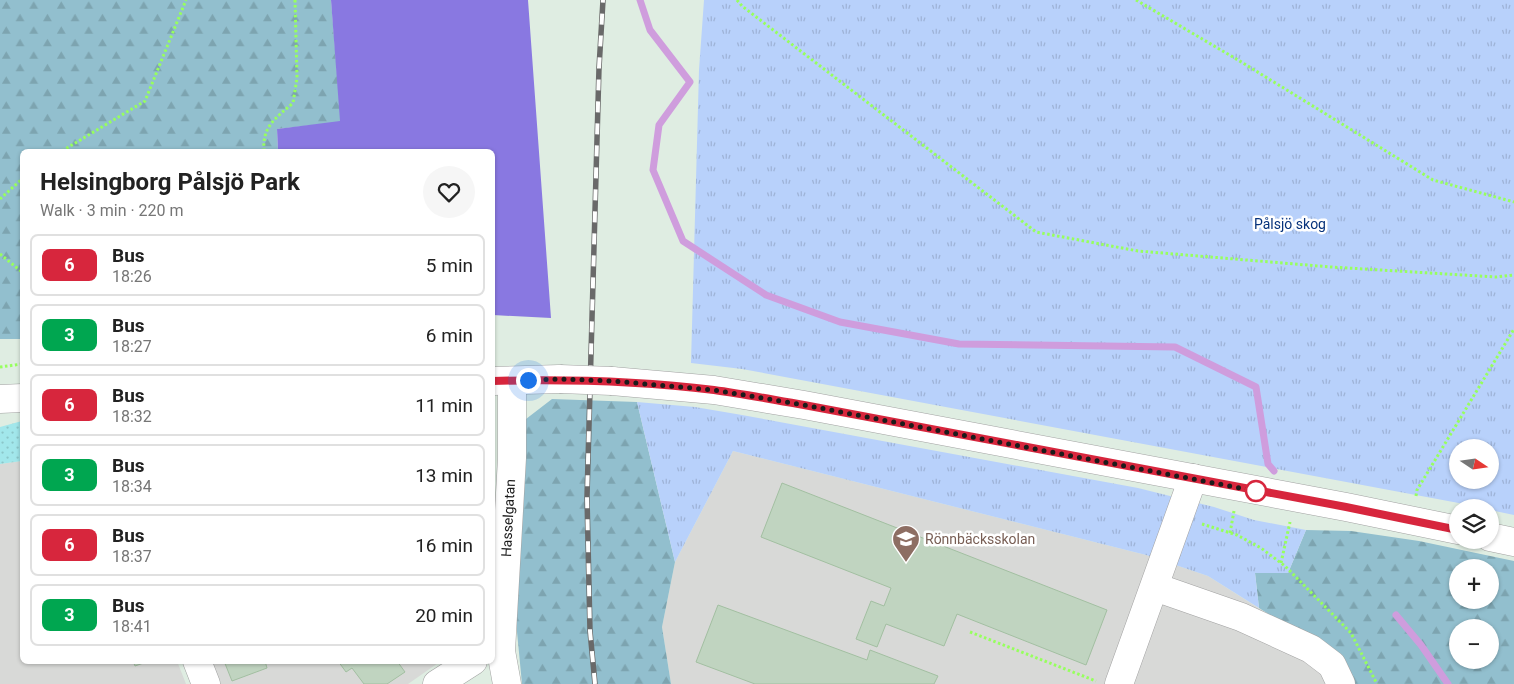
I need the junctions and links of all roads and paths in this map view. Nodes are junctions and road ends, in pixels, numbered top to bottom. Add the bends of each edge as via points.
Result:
1 (186, 0) edge
2 (294, 0) edge
3 (737, 0) edge
4 (1136, 0) edge
5 (65, 149) edge
6 (264, 149) edge
7 (20, 180) edge
8 (0, 199) edge
9 (1514, 202) edge
10 (0, 254) edge
11 (20, 270) edge
12 (1514, 274) edge
13 (1514, 329) edge
14 (20, 364) edge
15 (0, 367) edge
16 (502, 381) edge
17 (20, 398) edge
18 (0, 399) edge
19 (1194, 478) junction
20 (1415, 499) dead end
21 (1291, 516) dead end
22 (1179, 518) junction
23 (1449, 528) edge
24 (1499, 539) edge
25 (1514, 542) edge
26 (1281, 563) junction
27 (1154, 587) junction
28 (970, 632) dead end
29 (497, 653) edge
30 (198, 664) edge
31 (468, 664) edge
32 (1104, 683) edge
33 (206, 684) edge
34 (437, 684) edge
35 (507, 684) edge
36 (1119, 684) edge
37 (1341, 684) edge
38 (1377, 684) edge

1 - 5 path via 146,101
2 - 6 path via 297,78 293,103 270,122
3 - 12 path via 1036,232 1148,252 1496,278
4 - 9 path via 1434,180
7 - 8 path
10 - 11 path
13 - 20 path via 1417,490
14 - 15 path
16 - 19 street, bridge via 612,381 714,390
16 - 29 street, Hasselgatan via 512,458
17 - 18 street
19 - 22 street
19 - 23 street
21 - 26 path
22 - 26 path via 1237,536
22 - 27 street
24 - 25 street
26 - 38 path via 1352,633
27 - 36 street
27 - 37 street via 1241,617 1311,649 1332,665
28 - 32 path
29 - 35 street, Hasselgatan
30 - 33 street
31 - 34 street

